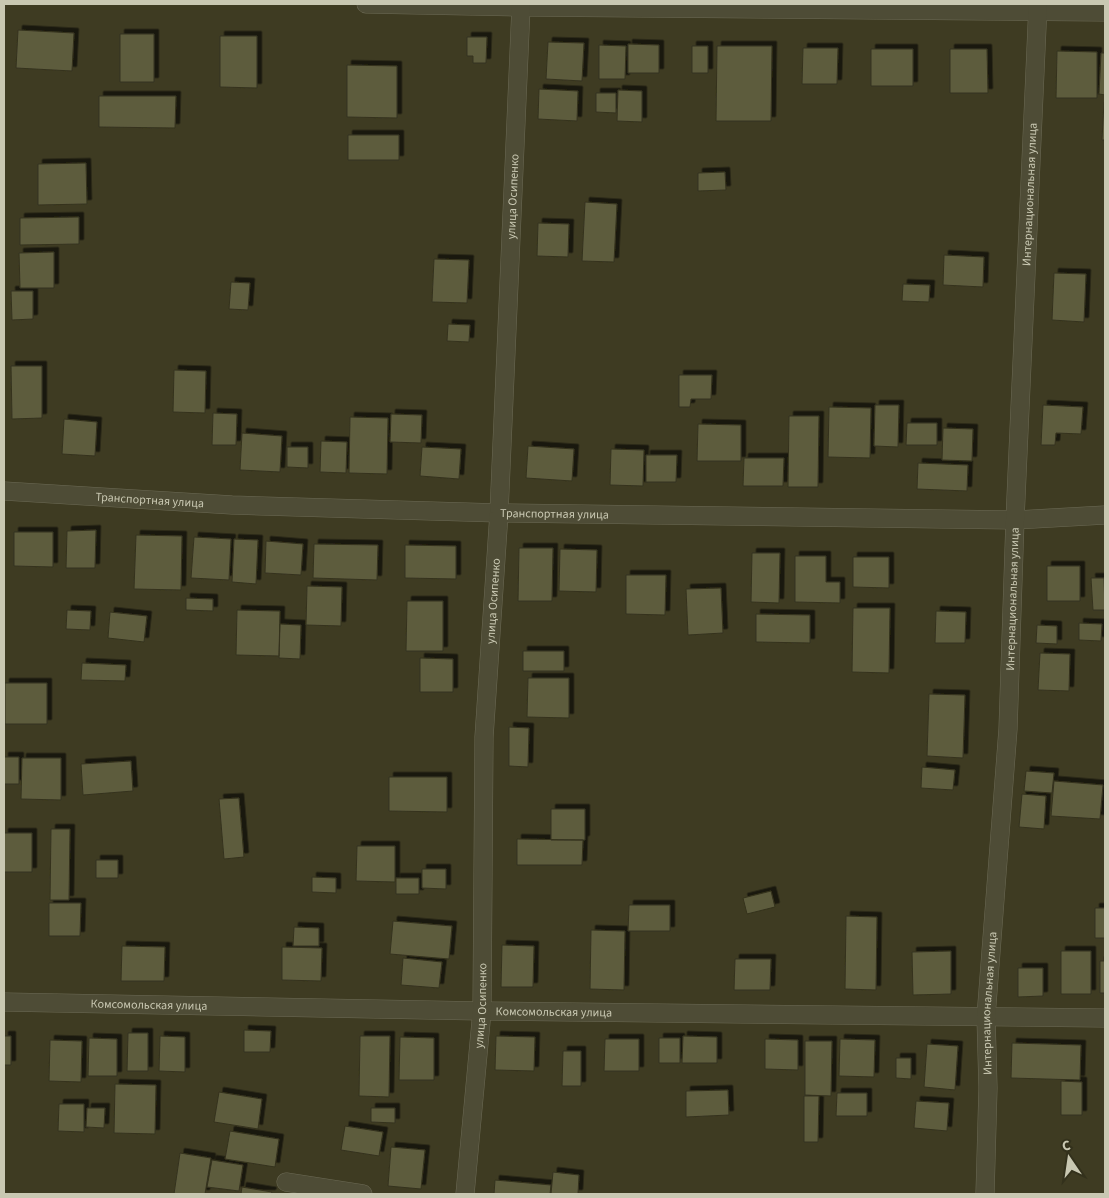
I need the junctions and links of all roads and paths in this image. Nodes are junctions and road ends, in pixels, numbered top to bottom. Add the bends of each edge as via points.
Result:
1 (366, 4) edge
2 (521, 7) junction
3 (1038, 7) edge
4 (1105, 12) edge
5 (4, 491) edge
6 (499, 513) junction
7 (1105, 515) edge
8 (1015, 520) junction
9 (4, 1002) edge
10 (482, 1011) junction
11 (986, 1017) junction
12 (1105, 1018) edge
13 (286, 1182) dead end
14 (364, 1194) edge
15 (465, 1194) edge
16 (984, 1194) edge

1 - 2 street
2 - 3 street
2 - 6 street, улица Осипенко
3 - 4 street
3 - 8 street, Интернациональная улица
5 - 6 street, Транспортная улица via 232,506
6 - 8 street, Транспортная улица
6 - 10 street, улица Осипенко via 484,737
7 - 8 street, Транспортная улица
8 - 11 street, Интернациональная улица via 1008,730
9 - 10 street, Комсомольская улица
10 - 11 street, Комсомольская улица
10 - 15 street, улица Осипенко
11 - 12 street, Комсомольская улица
11 - 16 street, Интернациональная улица via 988,1088
13 - 14 street

